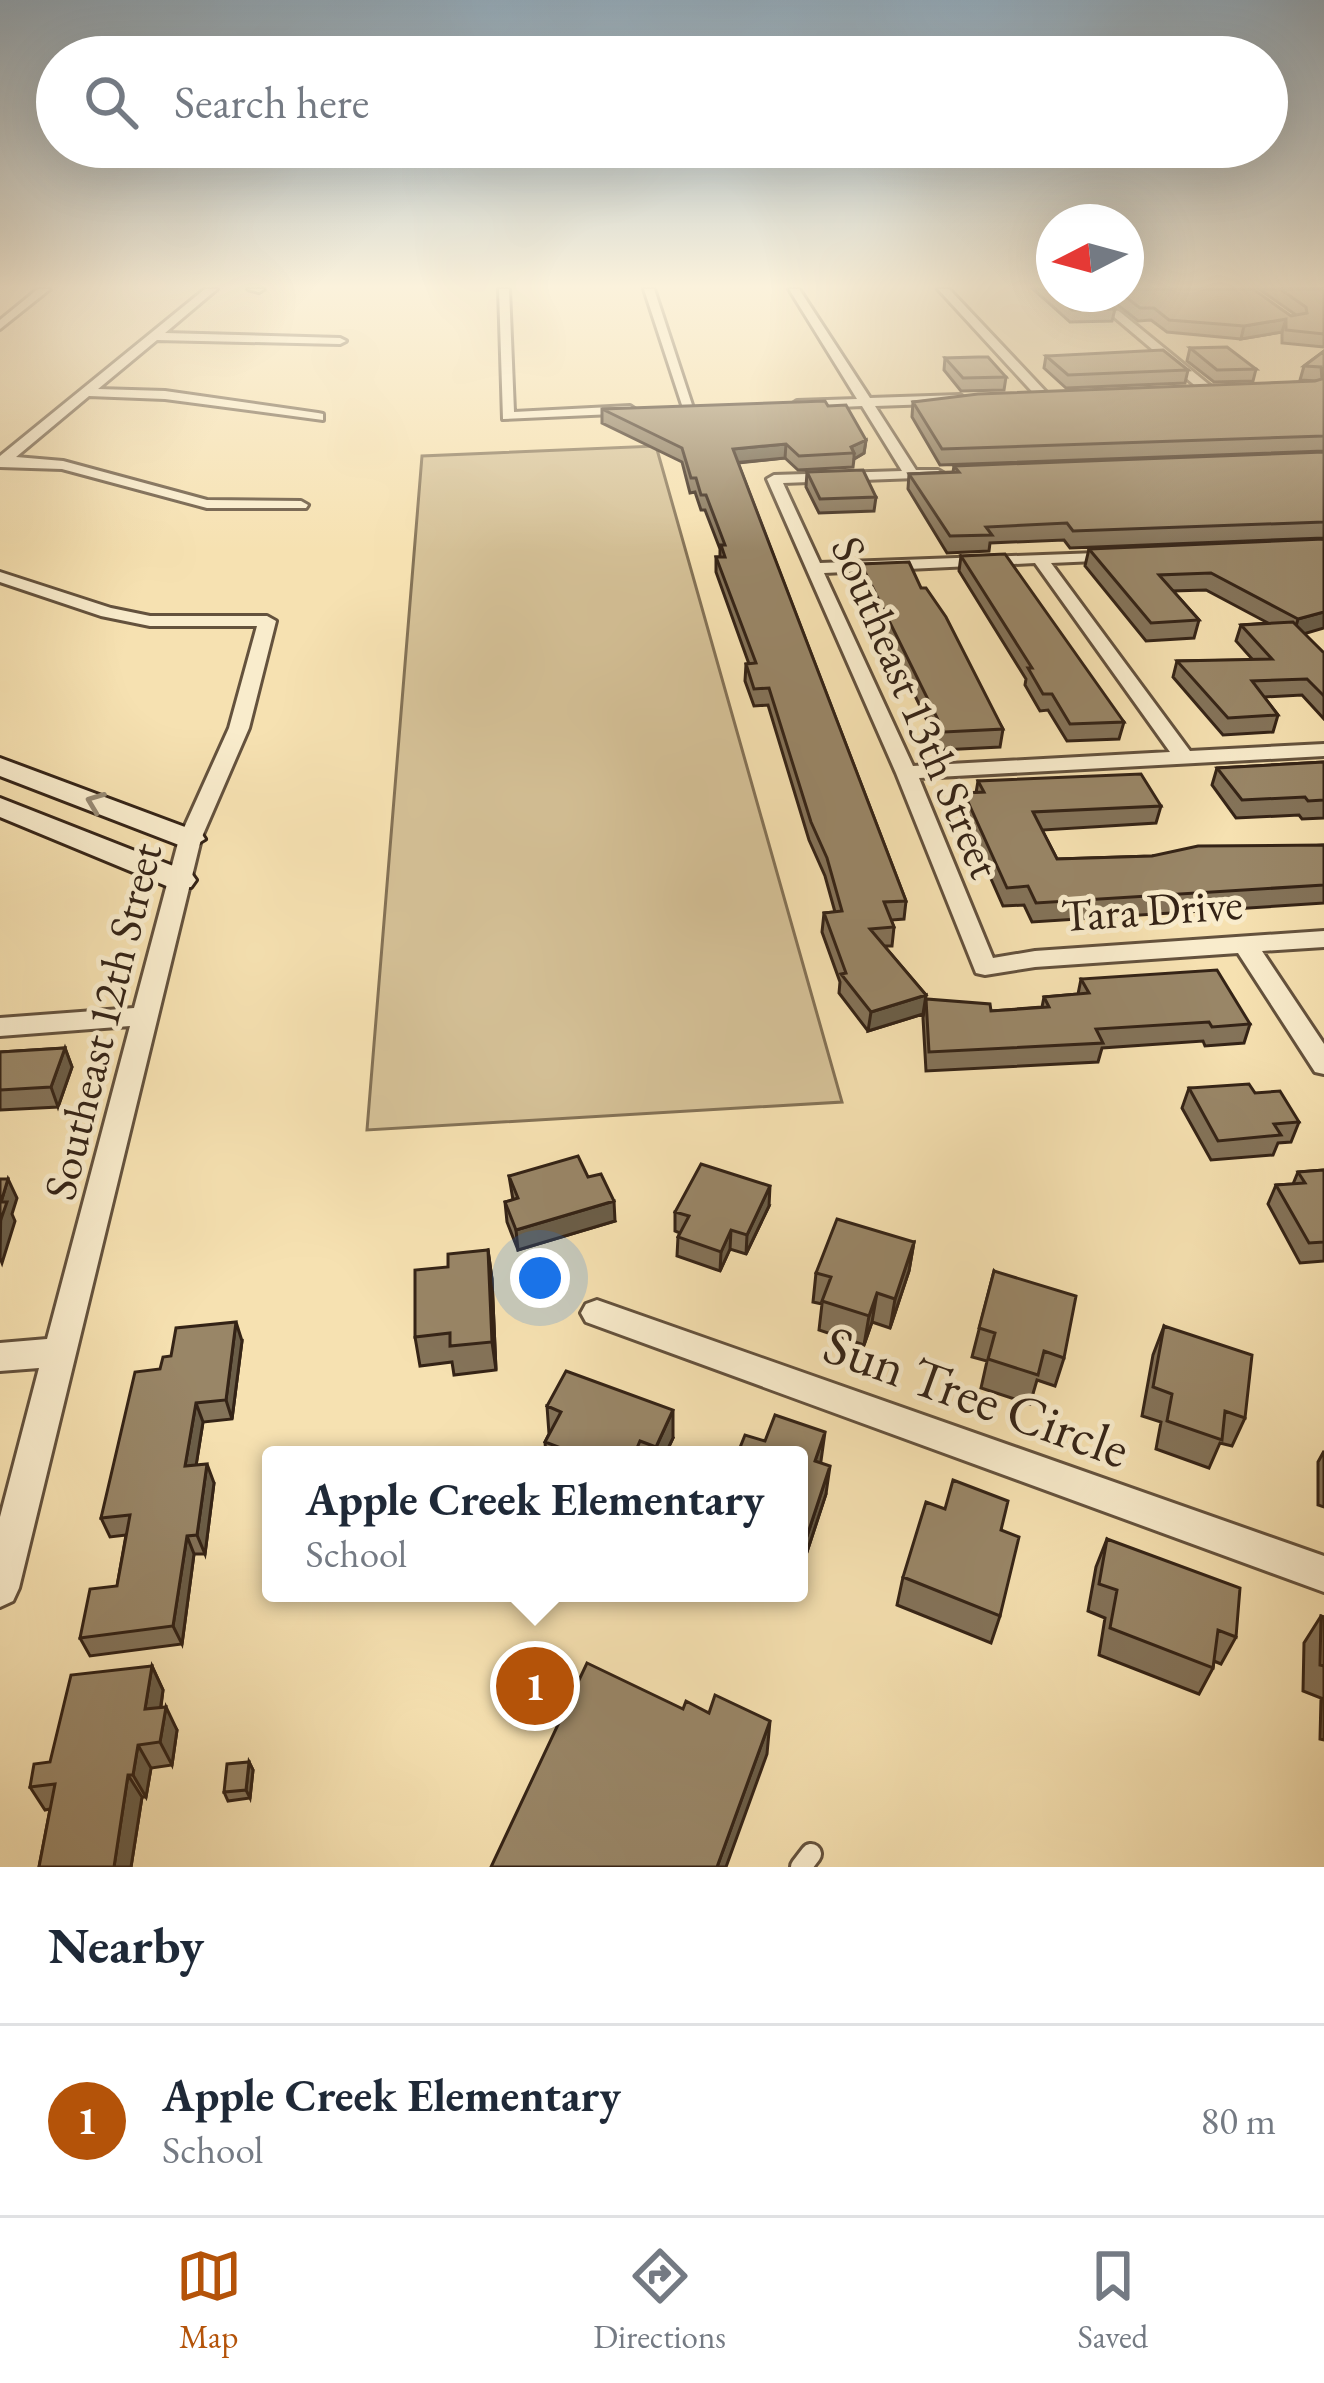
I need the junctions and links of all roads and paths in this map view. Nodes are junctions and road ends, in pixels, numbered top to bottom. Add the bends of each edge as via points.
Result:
1 (105, 376) edge
2 (507, 376) edge
3 (678, 376) edge
4 (849, 376) edge
5 (1024, 376) edge
6 (1191, 376) edge
7 (1229, 390) edge
8 (1209, 391) junction
9 (86, 392) junction
10 (1185, 392) edge
11 (1066, 395) edge
12 (1043, 396) junction
13 (1021, 397) edge
14 (976, 399) edge
15 (866, 403) junction
16 (778, 405) edge
17 (711, 407) edge
18 (689, 408) junction
19 (668, 409) edge
20 (646, 410) edge
21 (318, 417) dead end
22 (2, 461) edge
23 (956, 474) edge
24 (912, 476) junction
25 (301, 505) dead end
26 (1144, 554) edge
27 (1039, 558) junction
28 (816, 568) junction
29 (0, 578) edge
30 (1324, 750) edge
31 (1184, 757) junction
32 (0, 766) edge
33 (906, 773) junction
34 (0, 807) edge
35 (190, 839) junction
36 (180, 880) junction
37 (1324, 940) edge
38 (1246, 946) junction
39 (985, 968) joint
40 (148, 1016) junction
41 (0, 1027) edge
42 (1324, 1065) edge
43 (597, 1312) dead end
44 (61, 1352) junction
45 (0, 1358) edge
46 (1324, 1574) edge
47 (0, 1588) edge

1 - 9 street
2 - 20 street via 508,416
3 - 18 street
4 - 15 street
5 - 12 street
6 - 8 street
7 - 8 street
8 - 10 street
9 - 21 street
9 - 22 street
11 - 12 street
12 - 13 street
14 - 15 street
15 - 16 street
15 - 24 street
17 - 18 street
18 - 19 street
22 - 25 street via 62,465 207,503
23 - 24 street
24 - 28 street, Southeast 13th Street via 774,478
26 - 27 street
27 - 28 street
27 - 31 street
28 - 33 street, Southeast 13th Street
29 - 35 street, Southeast 12th Street via 131,618 267,621 239,728
30 - 31 street
31 - 33 street
35 -> 32 street
33 - 39 street, Southeast 13th Street
34 - 36 street
35 - 36 street, Southeast 12th Street
36 - 40 street, Southeast 12th Street
37 - 38 street, Tara Drive
38 - 39 street, Tara Drive
38 - 42 street
40 - 41 street
40 - 44 street, Southeast 12th Street
43 - 46 street, Sun Tree Circle
44 - 45 street
44 - 47 street, Southeast 12th Street

